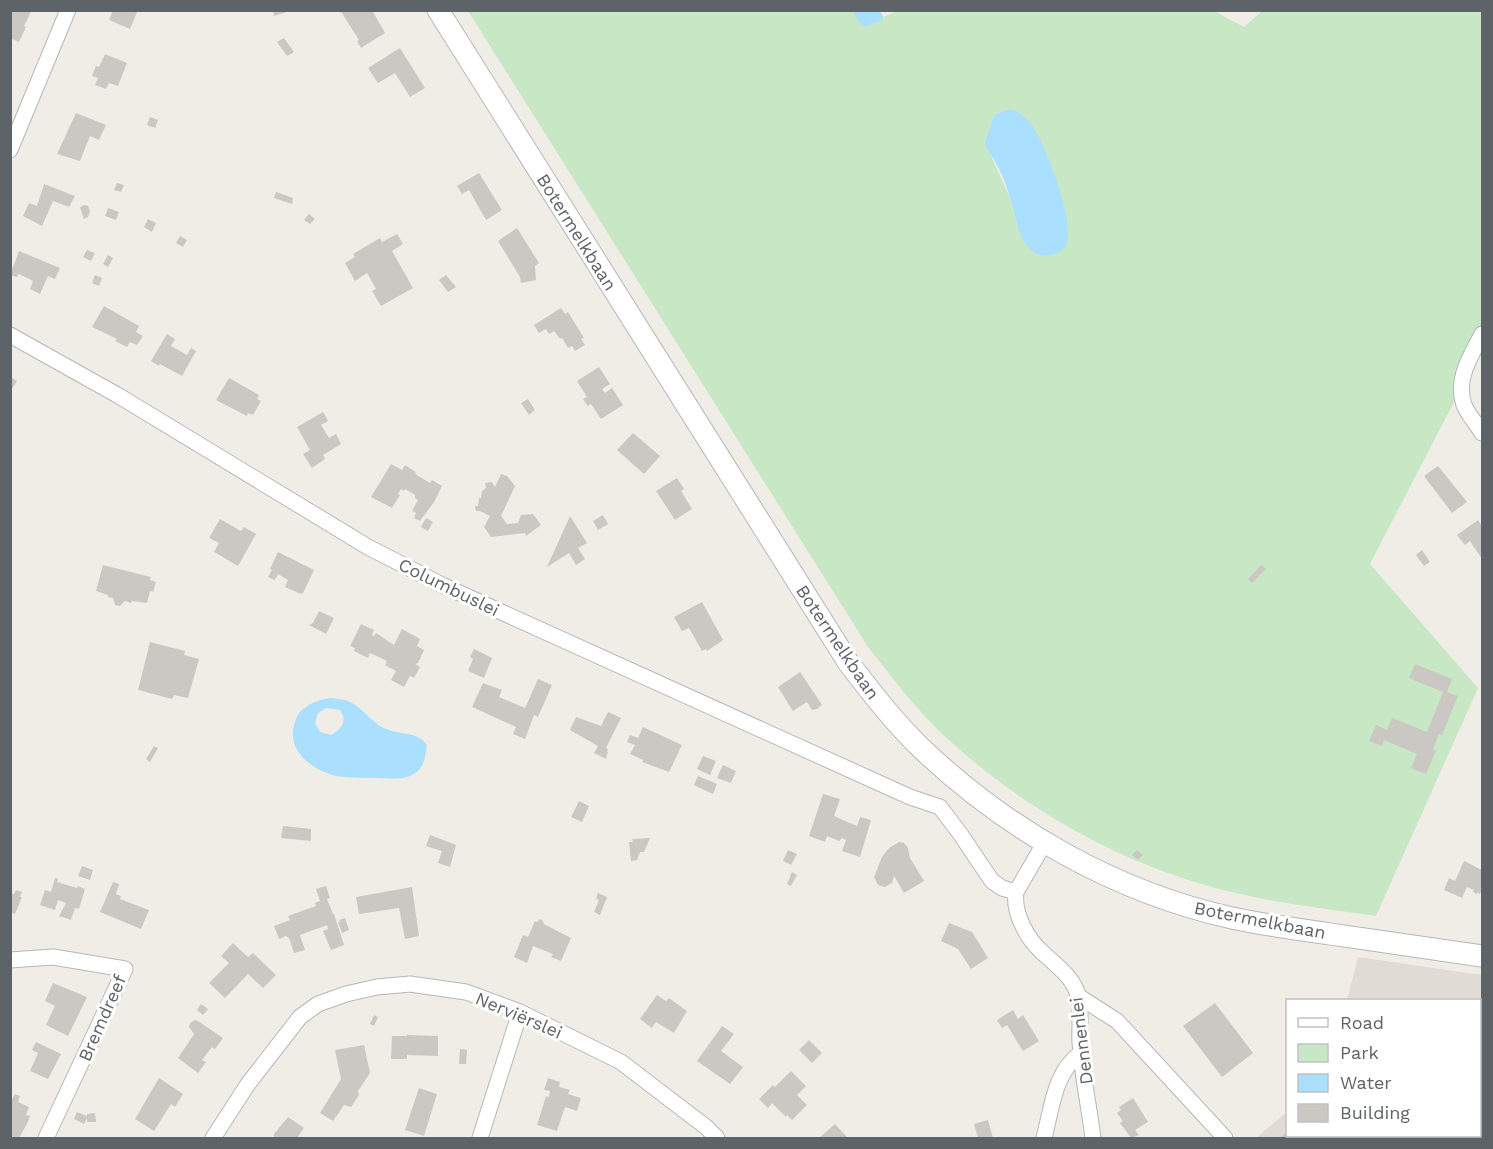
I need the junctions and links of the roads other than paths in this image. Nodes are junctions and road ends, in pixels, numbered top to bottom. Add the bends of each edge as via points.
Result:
1 (68, 10) edge
2 (438, 10) edge
3 (10, 150) edge
4 (1482, 334) edge
5 (10, 335) edge
6 (1482, 433) edge
7 (1045, 842) junction
8 (1016, 892) junction
9 (1482, 956) edge
10 (10, 960) edge
11 (1078, 996) junction
12 (520, 1012) junction
13 (1082, 1053) junction
14 (46, 1138) edge
15 (213, 1138) edge
16 (480, 1138) edge
17 (717, 1138) edge
18 (1044, 1138) edge
19 (1093, 1138) edge
20 (1225, 1138) edge

1 - 3 street
2 - 7 main road, Botermelkbaan via 848,662 921,747 985,802
4 - 6 street via 1464,370 1462,386 1466,408
5 - 8 street, Columbuslei via 368,547 444,586 910,797 940,807 992,881
7 - 8 street
7 - 9 main road, Botermelkbaan via 1138,889 1232,918
8 - 11 street, Dennenlei via 1018,914 1027,933 1040,951 1064,971
10 - 14 street, Bremdreef via 53,957 125,969
11 - 13 street, Dennenlei
11 - 20 street via 1116,1021
12 - 15 street, Nerviërslei via 466,992 410,984 377,987 318,1004 300,1017 248,1084
12 - 16 street
12 - 17 street, Nerviërslei via 621,1062
13 - 18 street via 1060,1077
13 - 19 street, Dennenlei

